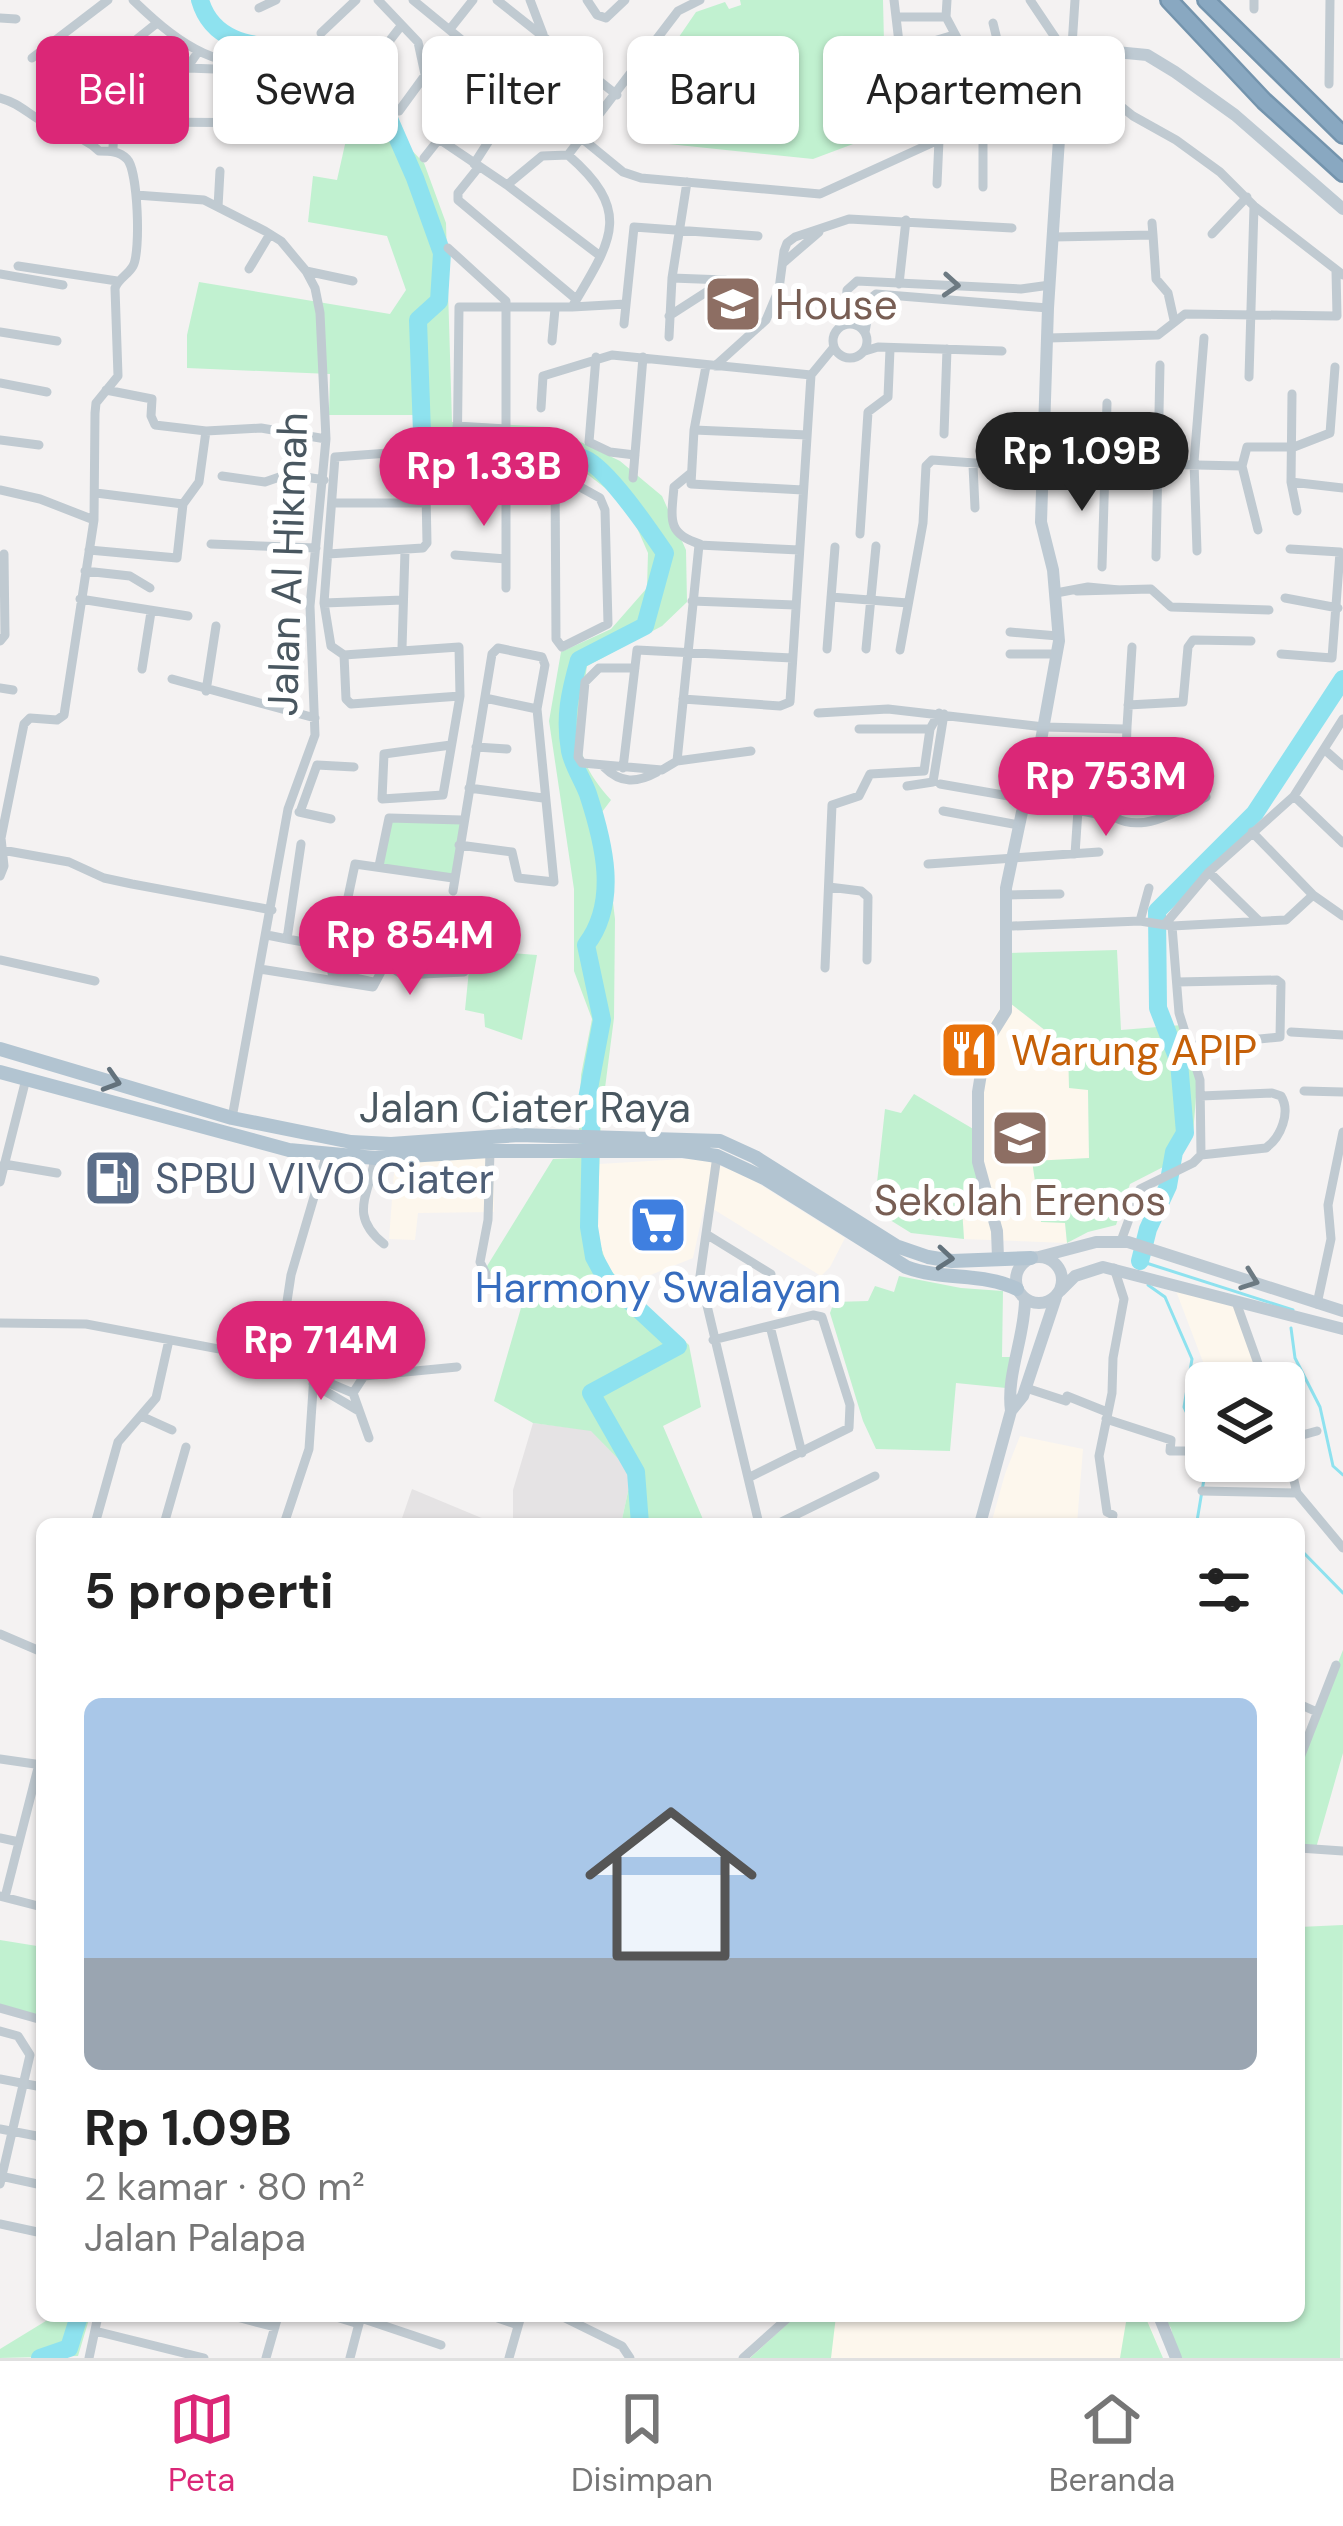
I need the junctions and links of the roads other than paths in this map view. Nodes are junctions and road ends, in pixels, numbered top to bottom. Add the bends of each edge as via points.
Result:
1 (108, 0) edge
2 (133, 0) edge
3 (276, 0) edge
4 (356, 0) edge
5 (378, 0) edge
6 (413, 0) edge
7 (473, 0) edge
8 (497, 0) edge
9 (530, 0) edge
10 (586, 0) edge
11 (700, 0) edge
12 (894, 0) edge
13 (947, 0) edge
14 (1030, 0) edge
15 (1075, 0) edge
16 (1168, 0) edge
17 (1206, 0) edge
18 (1330, 0) edge
19 (626, 1) edge
20 (681, 4) edge
21 (259, 8) dead end
22 (896, 17) junction
23 (946, 17) junction
24 (0, 18) edge
25 (16, 19) dead end
26 (157, 23) junction
27 (993, 23) dead end
28 (400, 26) junction
29 (449, 29) junction
30 (322, 33) dead end
31 (954, 35) joint
32 (141, 36) edge
33 (393, 36) edge
34 (457, 36) edge
35 (542, 36) edge
36 (544, 36) edge
37 (659, 36) edge
38 (898, 36) edge
39 (951, 36) edge
40 (996, 36) edge
41 (1054, 36) edge
42 (1073, 36) edge
43 (198, 52) junction
44 (1125, 52) edge
45 (32, 58) dead end
46 (213, 58) edge
47 (422, 58) edge
48 (189, 65) edge
49 (422, 79) edge
50 (627, 82) edge
51 (603, 84) edge
52 (1329, 84) dead end
53 (617, 95) junction
54 (0, 98) edge
55 (1125, 108) edge
56 (399, 111) dead end
57 (603, 112) edge
58 (36, 119) edge
59 (1343, 135) edge
60 (92, 144) edge
61 (113, 144) edge
62 (432, 144) edge
63 (450, 144) edge
64 (489, 144) edge
65 (577, 144) edge
66 (588, 144) edge
67 (930, 144) edge
68 (939, 144) edge
69 (983, 144) edge
70 (1060, 144) edge
71 (113, 151) junction
72 (568, 155) junction
73 (424, 158) dead end
74 (476, 166) junction
75 (220, 171) dead end
76 (1343, 173) edge
77 (687, 182) junction
78 (508, 184) junction
79 (937, 184) dead end
80 (983, 187) dead end
81 (136, 195) junction
82 (1250, 201) junction
83 (218, 207) junction
84 (1343, 209) edge
85 (906, 220) junction
86 (1012, 228) dead end
87 (681, 230) junction
88 (270, 234) junction
89 (1212, 235) dead end
90 (758, 236) dead end
91 (1054, 236) junction
92 (448, 248) dead end
93 (599, 255) junction
94 (18, 266) dead end
95 (249, 269) dead end
96 (306, 271) junction
97 (1340, 273) edge
98 (0, 274) edge
99 (672, 278) junction
100 (117, 280) junction
101 (353, 280) dead end
102 (898, 281) junction
103 (63, 285) dead end
104 (1050, 285) junction
105 (1026, 289) junction
106 (899, 295) junction
107 (574, 303) junction
108 (626, 304) junction
109 (1025, 305) junction
110 (506, 307) junction
111 (1048, 308) junction
112 (555, 309) junction
113 (1248, 315) junction
114 (669, 316) junction
115 (1174, 320) junction
116 (624, 324) dead end
117 (845, 325) junction
118 (0, 332) edge
119 (669, 337) dead end
120 (1048, 338) junction
121 (1204, 338) dead end
122 (57, 341) dead end
123 (552, 341) dead end
124 (873, 344) junction
125 (947, 349) junction
126 (836, 351) junction
127 (1002, 351) dead end
128 (596, 357) junction
129 (643, 357) junction
130 (1160, 365) dead end
131 (710, 366) junction
132 (1336, 367) dead end
133 (811, 375) junction
134 (1249, 377) dead end
135 (0, 383) edge
136 (106, 390) junction
137 (47, 392) dead end
138 (1292, 394) dead end
139 (1107, 403) dead end
140 (541, 408) dead end
141 (1044, 427) junction
142 (457, 429) junction
143 (694, 430) junction
144 (206, 431) junction
145 (944, 434) dead end
146 (807, 435) junction
147 (326, 439) junction
148 (0, 440) edge
149 (39, 445) dead end
150 (1294, 447) junction
151 (635, 455) junction
152 (1013, 461) dead end
153 (1194, 462) junction
154 (1044, 463) junction
155 (1107, 463) junction
156 (1159, 463) junction
157 (457, 465) junction
158 (973, 465) junction
159 (1242, 466) junction
160 (506, 470) junction
161 (555, 473) junction
162 (691, 473) junction
163 (222, 476) dead end
164 (633, 478) dead end
165 (323, 480) junction
166 (1291, 482) junction
167 (1343, 488) edge
168 (0, 490) edge
169 (803, 490) junction
170 (96, 493) junction
171 (332, 503) junction
172 (183, 504) junction
173 (975, 508) dead end
174 (1297, 511) dead end
175 (94, 520) junction
176 (1258, 530) dead end
177 (860, 534) dead end
178 (211, 544) dead end
179 (701, 544) junction
180 (876, 546) dead end
181 (835, 547) dead end
182 (316, 548) junction
183 (1290, 549) dead end
184 (88, 550) junction
185 (800, 550) junction
186 (404, 551) junction
187 (1197, 551) dead end
188 (4, 554) dead end
189 (328, 554) junction
190 (455, 555) dead end
191 (1156, 556) dead end
192 (506, 559) junction
193 (1102, 567) dead end
194 (85, 571) junction
195 (150, 588) dead end
196 (506, 588) dead end
197 (1056, 593) junction
198 (831, 597) junction
199 (1285, 598) dead end
200 (80, 599) junction
201 (870, 599) junction
202 (403, 600) junction
203 (692, 601) junction
204 (324, 603) junction
205 (908, 603) junction
206 (795, 605) junction
207 (1340, 608) edge
208 (1269, 610) dead end
209 (151, 612) junction
210 (188, 616) dead end
211 (216, 626) dead end
212 (1010, 632) dead end
213 (2, 636) edge
214 (1058, 636) junction
215 (1251, 641) dead end
216 (1132, 647) dead end
217 (402, 648) junction
218 (827, 649) dead end
219 (866, 649) dead end
220 (901, 650) dead end
221 (687, 652) junction
222 (1010, 653) dead end
223 (1057, 654) junction
224 (1281, 654) dead end
225 (344, 655) junction
226 (792, 658) junction
227 (634, 668) junction
228 (142, 669) dead end
229 (172, 679) dead end
230 (0, 688) edge
231 (13, 690) dead end
232 (206, 691) junction
233 (460, 696) junction
234 (484, 698) junction
235 (683, 699) junction
236 (1128, 706) junction
237 (537, 709) junction
238 (818, 713) dead end
239 (941, 714) junction
240 (315, 718) junction
241 (1343, 719) edge
242 (1044, 727) junction
243 (1127, 727) junction
244 (931, 729) junction
245 (859, 730) dead end
246 (452, 745) junction
247 (476, 746) junction
248 (507, 749) dead end
249 (1325, 750) junction
250 (751, 752) dead end
251 (677, 761) junction
252 (1343, 766) edge
253 (354, 767) dead end
254 (604, 767) junction
255 (622, 768) junction
256 (662, 770) junction
257 (0, 777) edge
258 (14, 778) junction
259 (940, 784) dead end
260 (908, 786) dead end
261 (469, 788) junction
262 (1294, 796) junction
263 (1206, 797) dead end
264 (543, 798) junction
265 (1025, 803) junction
266 (294, 810) junction
267 (1078, 810) junction
268 (943, 811) dead end
269 (1116, 818) junction
270 (331, 819) dead end
271 (462, 820) junction
272 (1019, 825) junction
273 (1252, 832) junction
274 (1343, 843) edge
275 (301, 844) dead end
276 (459, 845) junction
277 (2, 850) edge
278 (1099, 852) dead end
279 (1075, 854) junction
280 (1012, 860) junction
281 (928, 864) dead end
282 (379, 866) junction
283 (1209, 872) junction
284 (0, 876) edge
285 (453, 878) junction
286 (830, 887) junction
287 (1149, 888) dead end
288 (453, 891) dead end
289 (1060, 894) dead end
290 (1006, 895) junction
291 (1313, 895) junction
292 (272, 910) junction
293 (1343, 916) edge
294 (343, 919) junction
295 (1142, 921) junction
296 (1259, 921) junction
297 (1168, 924) junction
298 (392, 926) dead end
299 (1013, 926) dead end
300 (404, 930) dead end
301 (268, 934) junction
302 (287, 939) junction
303 (337, 947) junction
304 (390, 958) junction
305 (0, 960) edge
306 (867, 960) dead end
307 (826, 968) dead end
308 (260, 969) junction
309 (464, 972) dead end
310 (95, 981) dead end
311 (373, 982) dead end
312 (1177, 982) junction
313 (1291, 1031) dead end
314 (1343, 1035) edge
315 (1189, 1046) junction
316 (0, 1049) edge
317 (62, 1066) junction
318 (0, 1072) edge
319 (26, 1079) junction
320 (55, 1085) junction
321 (1304, 1091) dead end
322 (1343, 1092) edge
323 (1201, 1096) junction
324 (232, 1118) junction
325 (1343, 1132) edge
326 (573, 1143) junction
327 (608, 1144) junction
328 (1342, 1145) edge
329 (490, 1151) junction
330 (327, 1154) junction
331 (1201, 1154) junction
332 (717, 1156) junction
333 (374, 1158) junction
334 (4, 1164) junction
335 (57, 1173) dead end
336 (0, 1181) edge
337 (706, 1234) junction
338 (1125, 1242) junction
339 (383, 1244) dead end
340 (1035, 1257) junction
341 (998, 1258) junction
342 (1114, 1268) junction
343 (771, 1274) dead end
344 (1001, 1281) junction
345 (496, 1292) dead end
346 (1021, 1294) junction
347 (1058, 1294) junction
348 (1236, 1302) junction
349 (1317, 1304) junction
350 (1343, 1311) edge
351 (0, 1323) edge
352 (770, 1326) junction
353 (1343, 1329) edge
354 (169, 1340) junction
355 (713, 1340) junction
356 (278, 1361) junction
357 (1257, 1362) edge
358 (457, 1367) dead end
359 (314, 1379) junction
360 (1026, 1388) junction
361 (353, 1393) junction
362 (359, 1411) junction
363 (1011, 1412) junction
364 (1107, 1415) junction
365 (141, 1416) junction
366 (172, 1430) dead end
367 (1317, 1431) dead end
368 (1305, 1434) edge
369 (369, 1438) dead end
370 (186, 1447) dead end
371 (1185, 1451) edge
372 (802, 1453) junction
373 (874, 1476) dead end
374 (750, 1477) junction
375 (1295, 1482) edge
376 (1202, 1491) dead end
377 (1298, 1493) junction
378 (97, 1518) edge
379 (166, 1518) edge
380 (286, 1518) edge
381 (757, 1518) edge
382 (790, 1518) edge
383 (982, 1518) edge
384 (1112, 1518) edge
385 (1343, 1548) edge
386 (0, 1634) edge
387 (36, 1649) edge
388 (1336, 1665) dead end
389 (1305, 1706) edge
390 (1317, 1712) junction
391 (1305, 1743) edge
392 (0, 1760) edge
393 (36, 1764) edge
394 (36, 1779) edge
395 (0, 1838) edge
396 (19, 1841) junction
397 (1305, 1848) edge
398 (1343, 1851) edge
399 (3, 1896) edge
400 (36, 1905) edge
401 (0, 2008) edge
402 (36, 2018) edge
403 (0, 2031) edge
404 (36, 2056) edge
405 (0, 2079) edge
406 (24, 2084) junction
407 (36, 2086) edge
408 (6, 2130) edge
409 (36, 2136) edge
410 (1, 2179) edge
411 (36, 2184) edge
412 (0, 2224) edge
413 (36, 2233) edge
414 (97, 2322) edge
415 (277, 2322) edge
416 (359, 2322) edge
417 (369, 2322) edge
418 (520, 2322) edge
419 (573, 2322) edge
420 (783, 2322) edge
421 (1161, 2322) edge
422 (95, 2331) junction
423 (442, 2345) dead end
424 (88, 2358) edge
425 (204, 2358) edge
426 (266, 2358) edge
427 (350, 2358) edge
428 (509, 2358) edge
429 (630, 2358) edge
430 (743, 2358) edge
431 (1176, 2358) edge

1 - 45 street
2 - 26 street
3 - 21 street
4 - 30 street
5 - 28 street
6 - 29 street
7 - 29 street
8 - 35 street
9 - 36 street
10 - 19 street via 606,18
11 - 20 street
12 - 22 street
13 - 23 street
14 - 41 street
15 - 42 street
16 - 76 highway
17 - 59 highway
18 - 52 street
20 - 37 street
22 - 23 street
22 - 38 street
23 - 31 street
24 - 25 street
26 - 32 street
26 - 43 street
27 - 40 street
28 - 33 street
28 - 47 street
29 - 34 street
31 - 39 street
43 - 46 street
43 - 48 street
44 - 84 street via 1147,56 1235,115
49 - 56 street
50 - 53 street
51 - 53 street
53 - 57 street
54 - 58 street
55 - 82 street
60 - 71 street
61 - 71 street
62 - 73 street
63 - 74 street
64 - 74 street
65 - 72 street
66 - 77 street via 632,176
67 - 77 street via 820,194
68 - 79 street
69 - 80 street
70 - 91 street
71 - 81 street via 129,161
72 - 78 street via 542,156
72 - 93 street via 611,208
74 - 78 street
74 - 107 street via 458,200
75 - 83 street
77 - 87 street
78 - 93 street
81 - 83 street, Jalan Al Hikmah
81 - 100 street via 136,262
82 - 89 street
82 - 97 street
82 - 113 street
83 - 88 street, Jalan Al Hikmah
85 - 86 street
85 - 102 street
85 - 131 street via 848,220 787,243 766,320
87 - 90 street
87 - 99 street
87 - 108 street via 634,227
88 - 95 street
88 - 96 street, Jalan Al Hikmah
91 - 104 street
91 - 115 street via 1153,229 1156,279
92 - 110 street via 505,297
93 - 107 street
94 - 100 street
96 - 101 street
96 - 147 street, Jalan Al Hikmah via 320,313
97 - 113 street via 1337,316
98 - 103 street
99 - 114 street
99 - 114 street via 725,283
100 - 136 street via 118,376
102 -> 105 street
102 - 106 street
102 - 117 street via 850,284
104 - 105 street
104 - 111 street
105 - 109 street
106 - 109 street
106 - 124 street via 872,296
107 - 108 street
107 - 112 street
108 - 116 street
109 - 111 street
110 - 112 street
110 - 142 street via 458,308
110 - 142 street via 506,429
111 - 120 street
112 - 123 street
113 - 115 street
113 - 134 street
114 - 119 street
115 - 120 street via 1158,335
117 - 124 street
117 - 126 street via 835,333
118 - 122 street
120 - 141 street
121 - 153 street
124 - 125 street
124 - 126 street via 855,358
124 - 177 street via 887,402 868,412
125 - 127 street
125 - 145 street
126 - 133 street
128 - 129 street
128 - 140 street via 543,376
128 - 151 street via 590,442
129 - 131 street
129 - 151 street
130 - 156 street
131 - 133 street
131 - 143 street
132 - 150 street via 1330,433
133 - 146 street
135 - 137 street
136 - 144 street via 152,399 155,425
136 - 170 street via 94,413
138 - 150 street
139 - 155 street
141 - 154 street
141 - 158 street via 995,430 993,459
142 - 157 street
143 - 146 street
143 - 162 street
144 - 147 street via 261,428
144 - 172 street via 199,482
146 - 169 street
147 - 165 street, Jalan Al Hikmah
148 - 149 street
150 - 159 street via 1247,447
150 - 166 street
151 - 164 street
152 - 154 street
153 - 156 street
153 - 159 street
153 - 187 street
154 - 155 street
154 - 197 street via 1041,522
155 - 156 street
155 - 193 street
156 - 191 street
157 - 160 street
157 - 171 street via 434,468 407,453 338,455
158 - 173 street
158 - 205 street via 926,466
159 - 176 street
160 - 161 street
160 - 192 street
161 - 161 street via 600,498 605,510 608,624 562,647
162 - 169 street via 694,485
162 - 179 street via 674,487 675,531
163 - 165 street
165 - 182 street, Jalan Al Hikmah
166 - 167 street
166 - 174 street
168 - 175 street
169 - 185 street
170 - 172 street
170 - 175 street
171 - 186 street via 426,498 427,543
171 - 189 street
172 - 184 street via 176,559
175 - 184 street
178 - 182 street
179 - 185 street
179 - 203 street
180 - 201 street
181 - 198 street
182 - 240 street, Jalan Al Hikmah
183 - 207 street via 1340,552
184 - 194 street
185 - 206 street
186 - 189 street
186 - 202 street
188 - 213 street
189 - 204 street
190 - 192 street
192 - 196 street
194 - 195 street via 130,576
194 - 200 street
197 - 208 street via 1151,589 1171,607
197 - 214 street
198 - 201 street
198 - 218 street
199 - 207 street
200 - 209 street
200 - 258 street via 64,715 26,721
201 - 205 street
201 - 219 street
202 - 204 street
202 - 217 street
203 - 206 street
203 - 221 street
204 - 225 street via 331,646
205 - 220 street
206 - 226 street
207 - 224 street via 1332,658
209 - 210 street
209 - 228 street
211 - 232 street
212 - 214 street
214 - 223 street
215 - 236 street via 1192,640 1183,702
216 - 236 street
217 - 225 street
217 - 233 street via 458,645
221 - 226 street
221 - 227 street via 637,650
221 - 235 street
222 - 223 street
223 - 242 street
225 - 233 street via 351,704
226 - 235 street via 786,705
227 - 254 street via 599,668 585,682 578,757
227 - 255 street
229 - 232 street
230 - 231 street
232 - 240 street
233 - 246 street
234 - 237 street
234 - 237 street via 493,650 538,656 545,665
234 - 247 street
235 - 251 street
236 - 243 street
237 - 264 street
238 - 239 street
239 - 242 street
239 - 244 street
239 - 260 street via 933,782
240 - 266 street, Jalan Al Hikmah
241 - 249 street
242 - 243 street
242 - 265 street
243 - 269 street
244 - 245 street
244 - 286 street via 921,773 870,774 859,796 832,805
246 - 246 street via 384,754 382,799 442,797
247 - 248 street
247 - 261 street
249 - 252 street
249 - 262 street
250 - 251 street
251 - 256 street
253 - 266 street via 316,765
254 - 255 street
254 - 256 street via 621,780
255 - 256 street
257 - 258 street
258 - 277 street
259 - 265 street
261 - 264 street
261 - 271 street
262 - 273 street
262 - 274 street
263 - 269 street via 1136,824
264 - 276 street via 552,883 518,878 511,852
265 - 267 street
265 - 272 street
266 - 270 street
266 - 292 street, Jalan Al Hikmah
267 - 269 street
267 - 279 street
268 - 272 street
271 - 276 street
271 - 282 street via 389,818
272 - 280 street
273 - 283 street
273 - 291 street
275 - 302 street
276 - 285 street
277 - 284 street
277 - 292 street
278 - 279 street
279 - 280 street
280 - 281 street
280 - 290 street
282 - 285 street
282 - 294 street via 355,864
283 - 296 street
283 - 297 street
285 - 288 street
286 - 306 street via 868,898
286 - 307 street
287 - 295 street
289 - 290 street
290 - 341 street via 1007,1007 986,1043 977,1111 978,1162
291 - 293 street
291 - 296 street via 1286,920
292 - 301 street, Jalan Al Hikmah
294 - 298 street
294 - 303 street
295 - 297 street
295 - 299 street
296 - 297 street
297 - 312 street
300 - 304 street
301 - 302 street
301 - 308 street, Jalan Al Hikmah
302 - 303 street
303 - 311 street via 334,976
304 - 308 street via 370,988
304 - 309 street via 403,975
305 - 310 street
308 - 324 street, Jalan Al Hikmah
312 - 315 street
312 - 315 street via 1281,983 1280,1037
313 - 314 street
315 - 323 street
316 - 317 main road, Jalan Ciater Raya
317 - 320 main road
317 -> 324 main road, Jalan Ciater Raya
318 - 319 main road, Jalan Ciater Raya
319 - 320 main road, Jalan Ciater Raya
319 - 334 street
320 - 330 main road, Jalan Ciater Raya
321 - 322 street
323 - 331 street
323 - 331 street via 1272,1093 1286,1111 1266,1148
324 - 326 main road, Jalan Ciater Raya via 351,1142
325 - 328 street
326 - 327 main road, Jalan Ciater Raya
326 - 329 main road, Jalan Ciater Raya
327 - 332 main road, Jalan Ciater Raya
327 -> 341 main road, Jalan Ciater Raya via 720,1141 896,1246 940,1259
328 - 349 street
329 - 333 main road, Jalan Ciater Raya
329 - 345 street via 480,1262
330 - 333 main road, Jalan Ciater Raya
330 - 356 street via 291,1275
331 - 338 street via 1140,1189
332 - 337 street
332 - 344 main road, Jalan Ciater Raya via 906,1268
333 - 339 street via 362,1218
334 - 335 street
334 - 336 street
337 - 343 street
337 - 355 street via 700,1276
338 - 340 street
338 -> 349 street
340 - 341 main road, Jalan Ciater Raya
340 - 346 street via 1017,1272
340 - 347 street via 1058,1266
341 - 344 main road
342 - 347 street via 1088,1270
342 - 348 street
342 - 364 street via 1124,1299
344 - 346 main road, Jalan Ciater Raya
346 - 347 street via 1038,1304
346 - 363 street via 1025,1319
347 - 360 street
348 - 353 street
348 - 357 street
349 - 350 street
351 - 354 street via 86,1324
352 - 355 street
352 - 372 street
352 - 372 street via 822,1317 850,1405 849,1428
354 - 356 street
354 - 365 street via 156,1398
355 - 374 street
356 - 359 street
358 - 361 street via 364,1376
359 - 361 street
359 - 362 street
359 - 380 street via 309,1449
360 - 363 street
360 - 364 street
361 - 362 street
362 - 369 street
363 - 383 street
364 - 371 street via 1171,1440 1170,1451
364 - 384 street via 1099,1456
365 - 366 street
365 - 378 street via 118,1442
367 - 368 street
370 - 379 street
372 - 374 street
373 - 382 street
374 - 381 street
375 - 377 street
376 - 377 street
377 - 385 street
386 - 387 street
388 - 390 street
389 - 390 street
390 - 391 street
392 - 393 street
394 - 396 street
395 - 396 street
396 - 399 street
397 - 398 street
399 - 400 street
401 - 402 street
403 - 404 street via 18,2036
404 - 406 street
405 - 406 street
406 - 407 street
406 - 408 street
408 - 409 street
408 - 410 street
410 - 411 street
412 - 413 street
414 - 422 street
415 - 426 street
416 - 427 street
417 - 423 street
418 - 428 street
419 - 429 street
420 - 430 street
421 - 431 street
422 - 424 street
422 - 425 street

